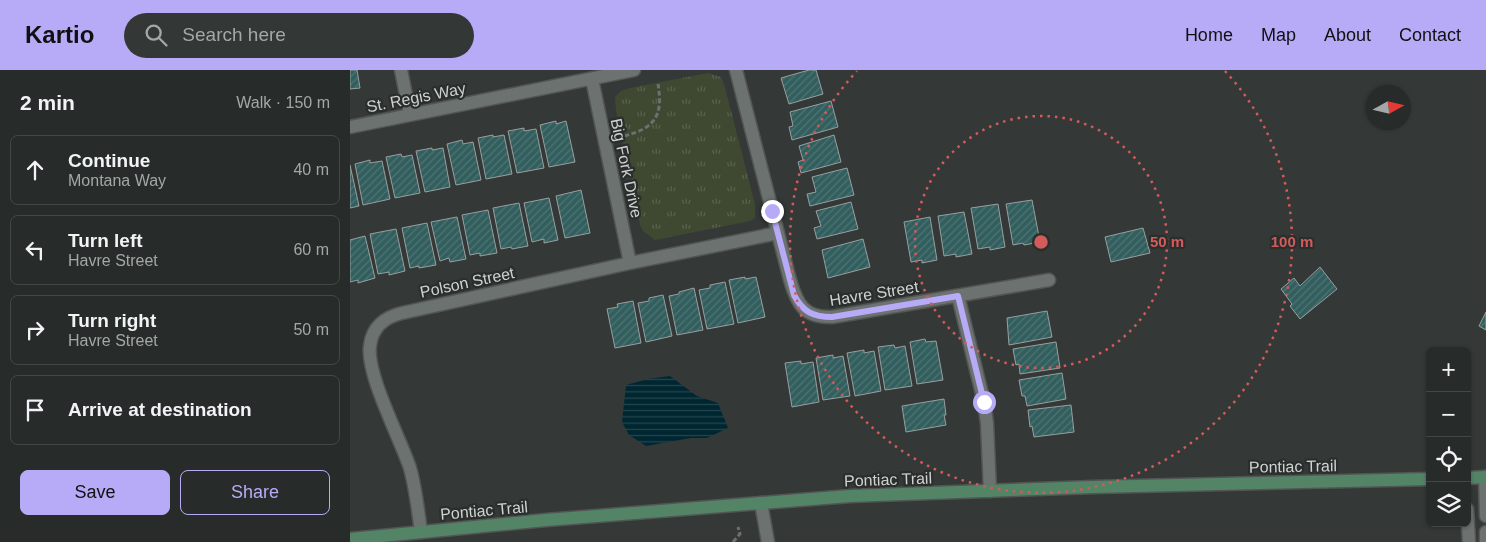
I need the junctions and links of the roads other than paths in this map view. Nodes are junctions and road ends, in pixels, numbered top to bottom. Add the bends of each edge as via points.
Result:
1 (401, 70) edge
2 (634, 70) edge
3 (736, 70) edge
4 (592, 80) junction
5 (410, 115) junction
6 (350, 127) edge
7 (778, 233) junction
8 (630, 263) junction
9 (1049, 280) dead end
10 (958, 296) junction
11 (1485, 477) edge
12 (1471, 478) edge
13 (1426, 479) edge
14 (990, 491) junction
15 (762, 503) junction
16 (1486, 516) edge
17 (1468, 527) edge
18 (421, 532) junction
19 (1486, 532) edge
20 (350, 539) edge
21 (768, 542) edge
22 (1469, 542) edge
23 (1486, 542) edge

1 - 5 street
2 - 4 street, St. Regis Way
3 - 7 street, Havre Street
4 - 5 street, St. Regis Way
4 - 8 street, Big Fork Drive
5 - 6 street, St. Regis Way
7 - 8 street, Polson Street
7 - 10 street, Havre Street via 794,295 798,303 815,316 832,317
8 - 18 street, Polson Street via 402,312 378,327 370,340 370,360 412,478
9 - 10 street, Havre Street
10 - 14 street via 984,402
11 - 12 main road
11 - 16 street
13 - 14 main road, Pontiac Trail
14 - 15 main road, Pontiac Trail
15 - 18 main road, Pontiac Trail
15 - 21 street
17 - 22 street
18 - 20 main road, Pontiac Trail
19 - 23 street

